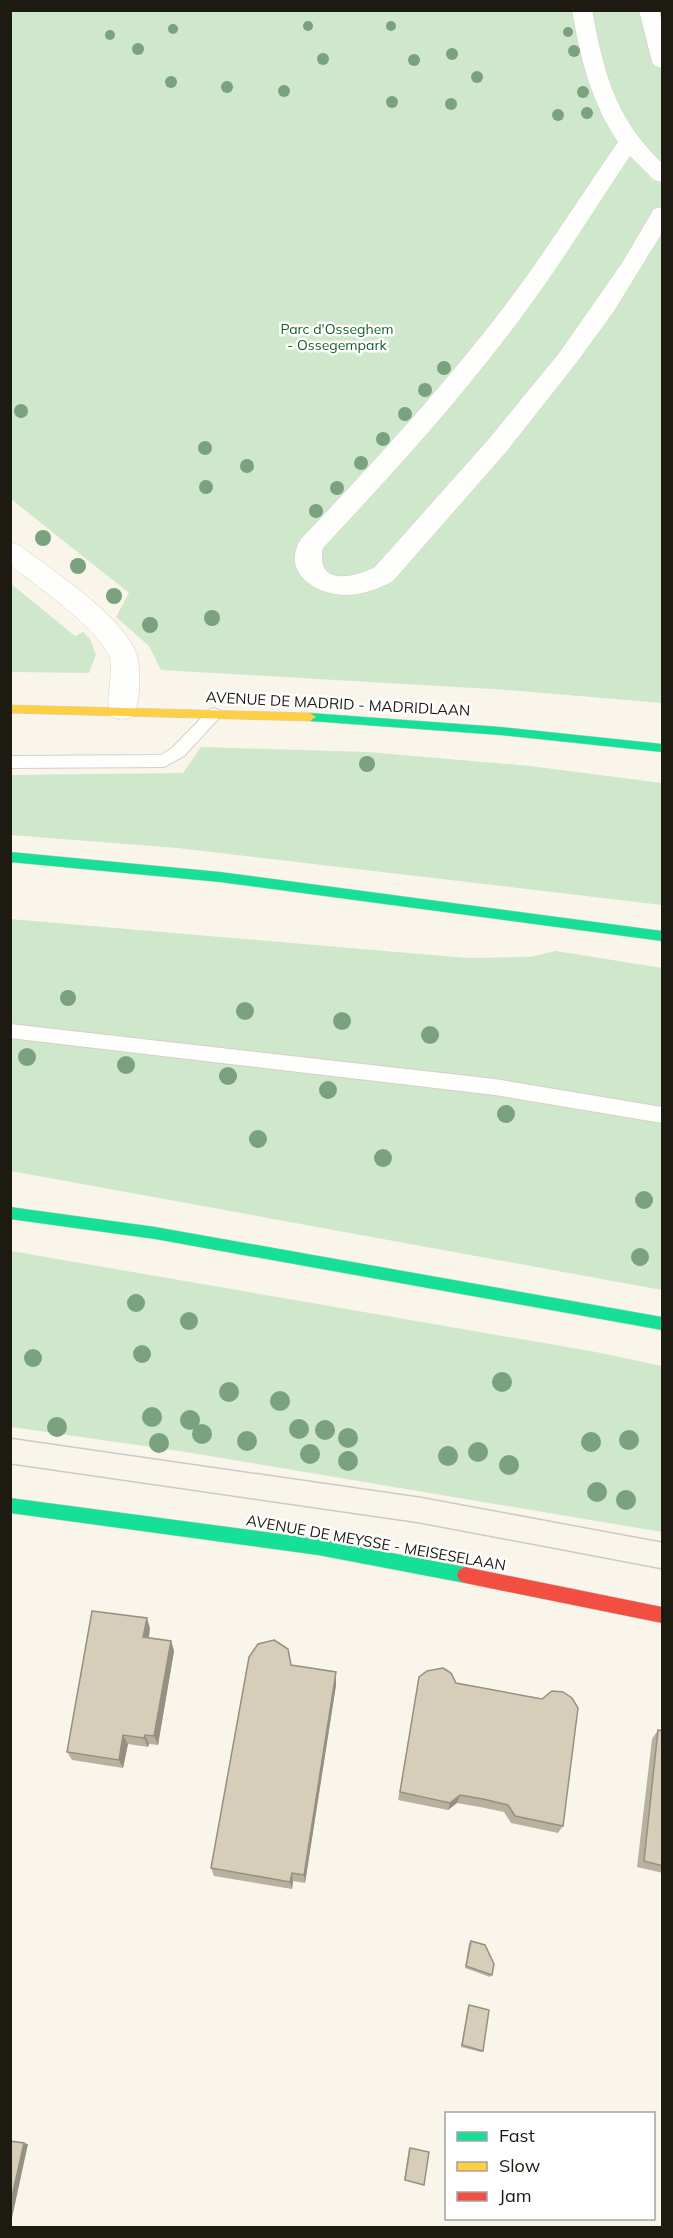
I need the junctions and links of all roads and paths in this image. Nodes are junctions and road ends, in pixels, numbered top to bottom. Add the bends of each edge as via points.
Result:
1 (582, 10) edge
2 (649, 10) edge
3 (663, 62) edge
4 (645, 150) edge
5 (663, 175) edge
6 (663, 214) edge
7 (10, 551) edge
8 (10, 709) edge
9 (122, 710) junction
10 (213, 714) junction
11 (663, 748) edge
12 (10, 762) edge
13 (10, 857) edge
14 (663, 936) edge
15 (10, 1031) edge
16 (663, 1115) edge
17 (10, 1213) edge
18 (663, 1324) edge
19 (10, 1504) edge
20 (663, 1615) edge

1 - 4 street via 608,106
2 - 3 street
4 - 5 street
4 - 6 street via 393,458 309,545 306,555 312,573 321,580 348,587 374,581 384,574 558,370 595,322
7 - 9 street via 113,638 125,666
8 - 9 main road, AVENUE DE MADRID - MADRIDLAAN
9 - 10 main road, AVENUE DE MADRID - MADRIDLAAN
10 - 11 main road, AVENUE DE MADRID - MADRIDLAAN via 512,731
10 - 12 lane via 178,752 164,761
13 - 14 main road via 220,877
15 - 16 lane via 495,1087
17 - 18 main road via 167,1235
19 - 20 main road, AVENUE DE MEYSSE - MEISESELAAN via 318,1547

